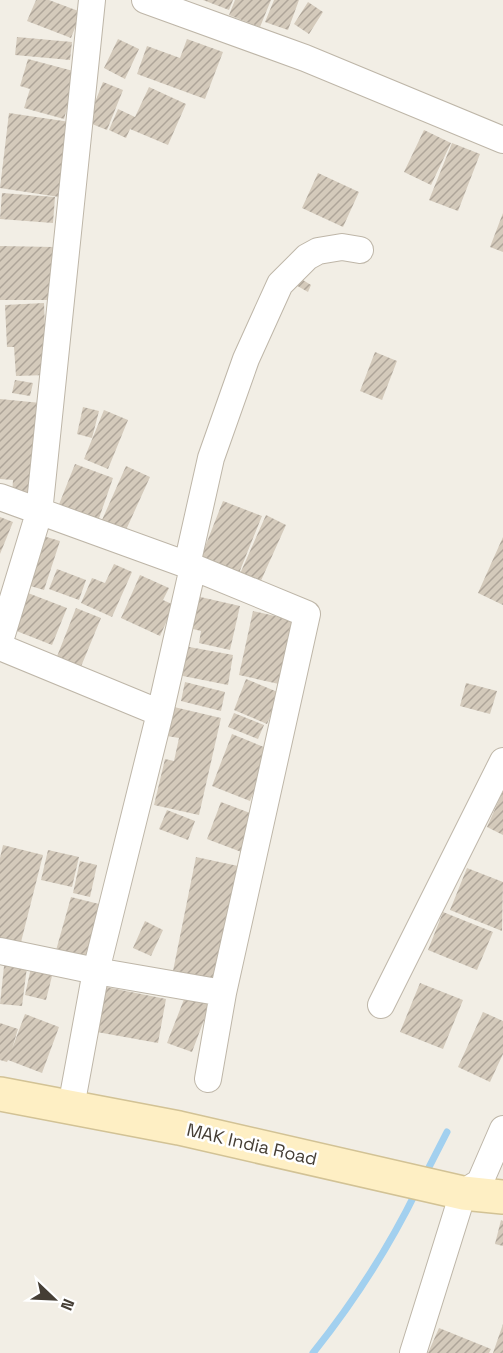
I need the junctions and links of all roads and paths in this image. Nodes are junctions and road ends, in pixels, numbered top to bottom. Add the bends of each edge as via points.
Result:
1 (92, 0) edge
2 (145, 0) edge
3 (503, 140) edge
4 (360, 250) dead end
5 (0, 497) edge
6 (39, 513) junction
7 (190, 566) junction
8 (0, 641) edge
9 (0, 647) edge
10 (160, 713) junction
11 (503, 761) edge
12 (0, 951) edge
13 (96, 972) junction
14 (223, 993) junction
15 (381, 1005) dead end
16 (208, 1079) dead end
17 (0, 1094) edge
18 (71, 1107) junction
19 (503, 1130) edge
20 (463, 1193) junction
21 (503, 1197) edge
22 (413, 1353) edge

1 - 6 street
2 - 3 street via 305,58
4 - 7 street via 342,247 318,251 307,256 280,284 246,359 211,458
5 - 6 street
6 - 7 street
6 - 8 street
7 - 10 street
7 - 14 street via 307,614
9 - 10 street
10 - 13 street
11 - 15 street
12 - 13 street
13 - 14 street
13 - 18 street
14 - 16 street
17 - 18 street, MAK India Road
18 - 20 street, MAK India Road
19 - 20 street via 480,1182
20 - 21 street, MAK India Road
20 - 22 street

